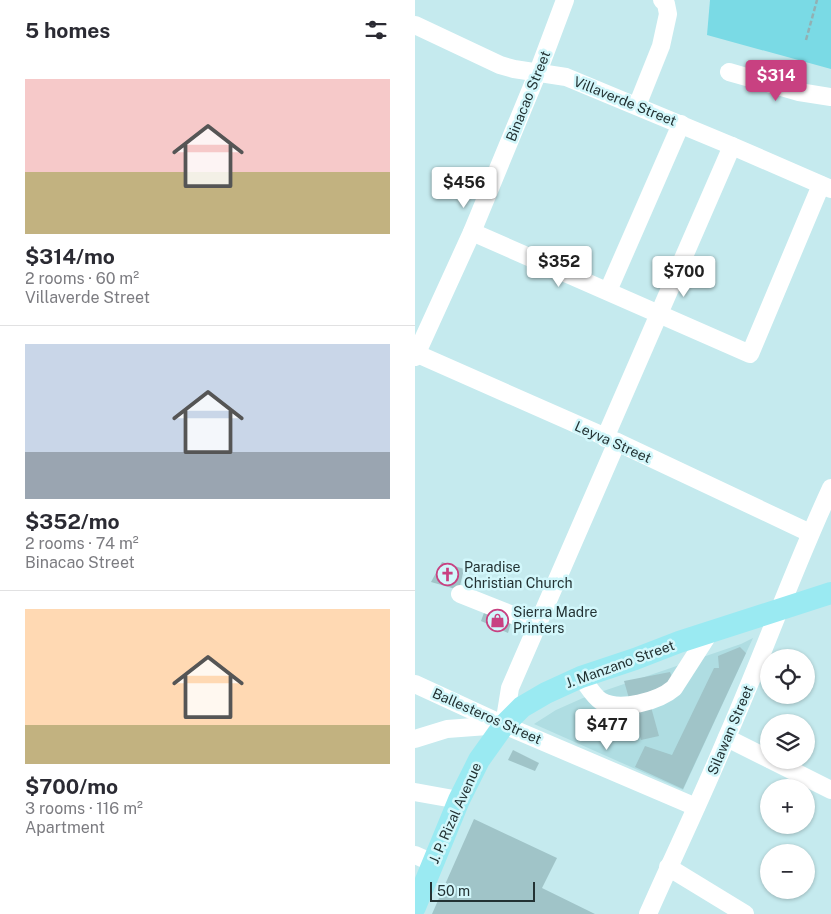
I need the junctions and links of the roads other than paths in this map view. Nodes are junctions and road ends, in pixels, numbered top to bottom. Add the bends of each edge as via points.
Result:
1 (565, 0) edge
2 (662, 0) edge
3 (415, 25) edge
4 (538, 72) junction
5 (729, 72) dead end
6 (831, 97) edge
7 (637, 106) junction
8 (681, 124) junction
9 (732, 146) junction
10 (826, 187) edge
11 (471, 232) junction
12 (607, 291) junction
13 (660, 314) junction
14 (415, 354) edge
15 (611, 440) junction
16 (831, 488) edge
17 (810, 534) junction
18 (831, 593) edge
19 (460, 594) dead end
20 (780, 611) junction
21 (538, 625) junction
22 (710, 632) junction
23 (581, 677) junction
24 (415, 684) edge
25 (504, 725) junction
26 (727, 738) junction
27 (415, 739) edge
28 (760, 754) edge
29 (790, 769) edge
30 (831, 790) edge
31 (415, 792) edge
32 (459, 800) junction
33 (696, 807) junction
34 (424, 859) edge
35 (668, 867) junction
36 (415, 907) edge
37 (648, 914) edge
38 (745, 914) edge

1 - 4 street, Binacao Street
2 - 7 street via 668,14 663,38
3 - 4 street, Villaverde Street via 500,65
4 - 7 street, Villaverde Street via 566,77
4 - 11 street, Binacao Street
5 - 6 street via 799,92
7 - 8 street, Villaverde Street
8 - 9 street, Villaverde Street
8 - 12 street
9 - 10 street, Villaverde Street
9 - 13 street
10 - 13 street via 750,354
11 - 12 street
11 - 14 street, Binacao Street
12 - 13 street
13 - 15 street
14 - 15 street, Leyva Street
15 - 17 street, Leyva Street
15 - 21 street
16 - 17 street, Silawan Street
17 - 20 street, Silawan Street
18 - 20 main road, J. Manzano Street
19 - 21 street
20 - 22 main road, J. Manzano Street
20 - 26 street, Silawan Street
21 - 25 street via 509,688
22 - 23 main road, J. Manzano Street
22 - 23 street via 667,694 623,706 610,705 599,700
23 - 25 main road, J. Manzano Street via 522,707
24 - 25 street, Ballesteros Street
25 - 27 street via 447,729
25 - 32 main road, J. P. Rizal Avenue via 479,760
25 - 33 street, Ballesteros Street
26 - 28 street
26 - 33 street, Silawan Street
29 - 30 street
31 - 32 street
32 - 34 main road, J. P. Rizal Avenue
33 - 35 street, Silawan Street
34 - 36 main road, J. P. Rizal Avenue
35 - 37 street, Silawan Street
35 - 38 street

